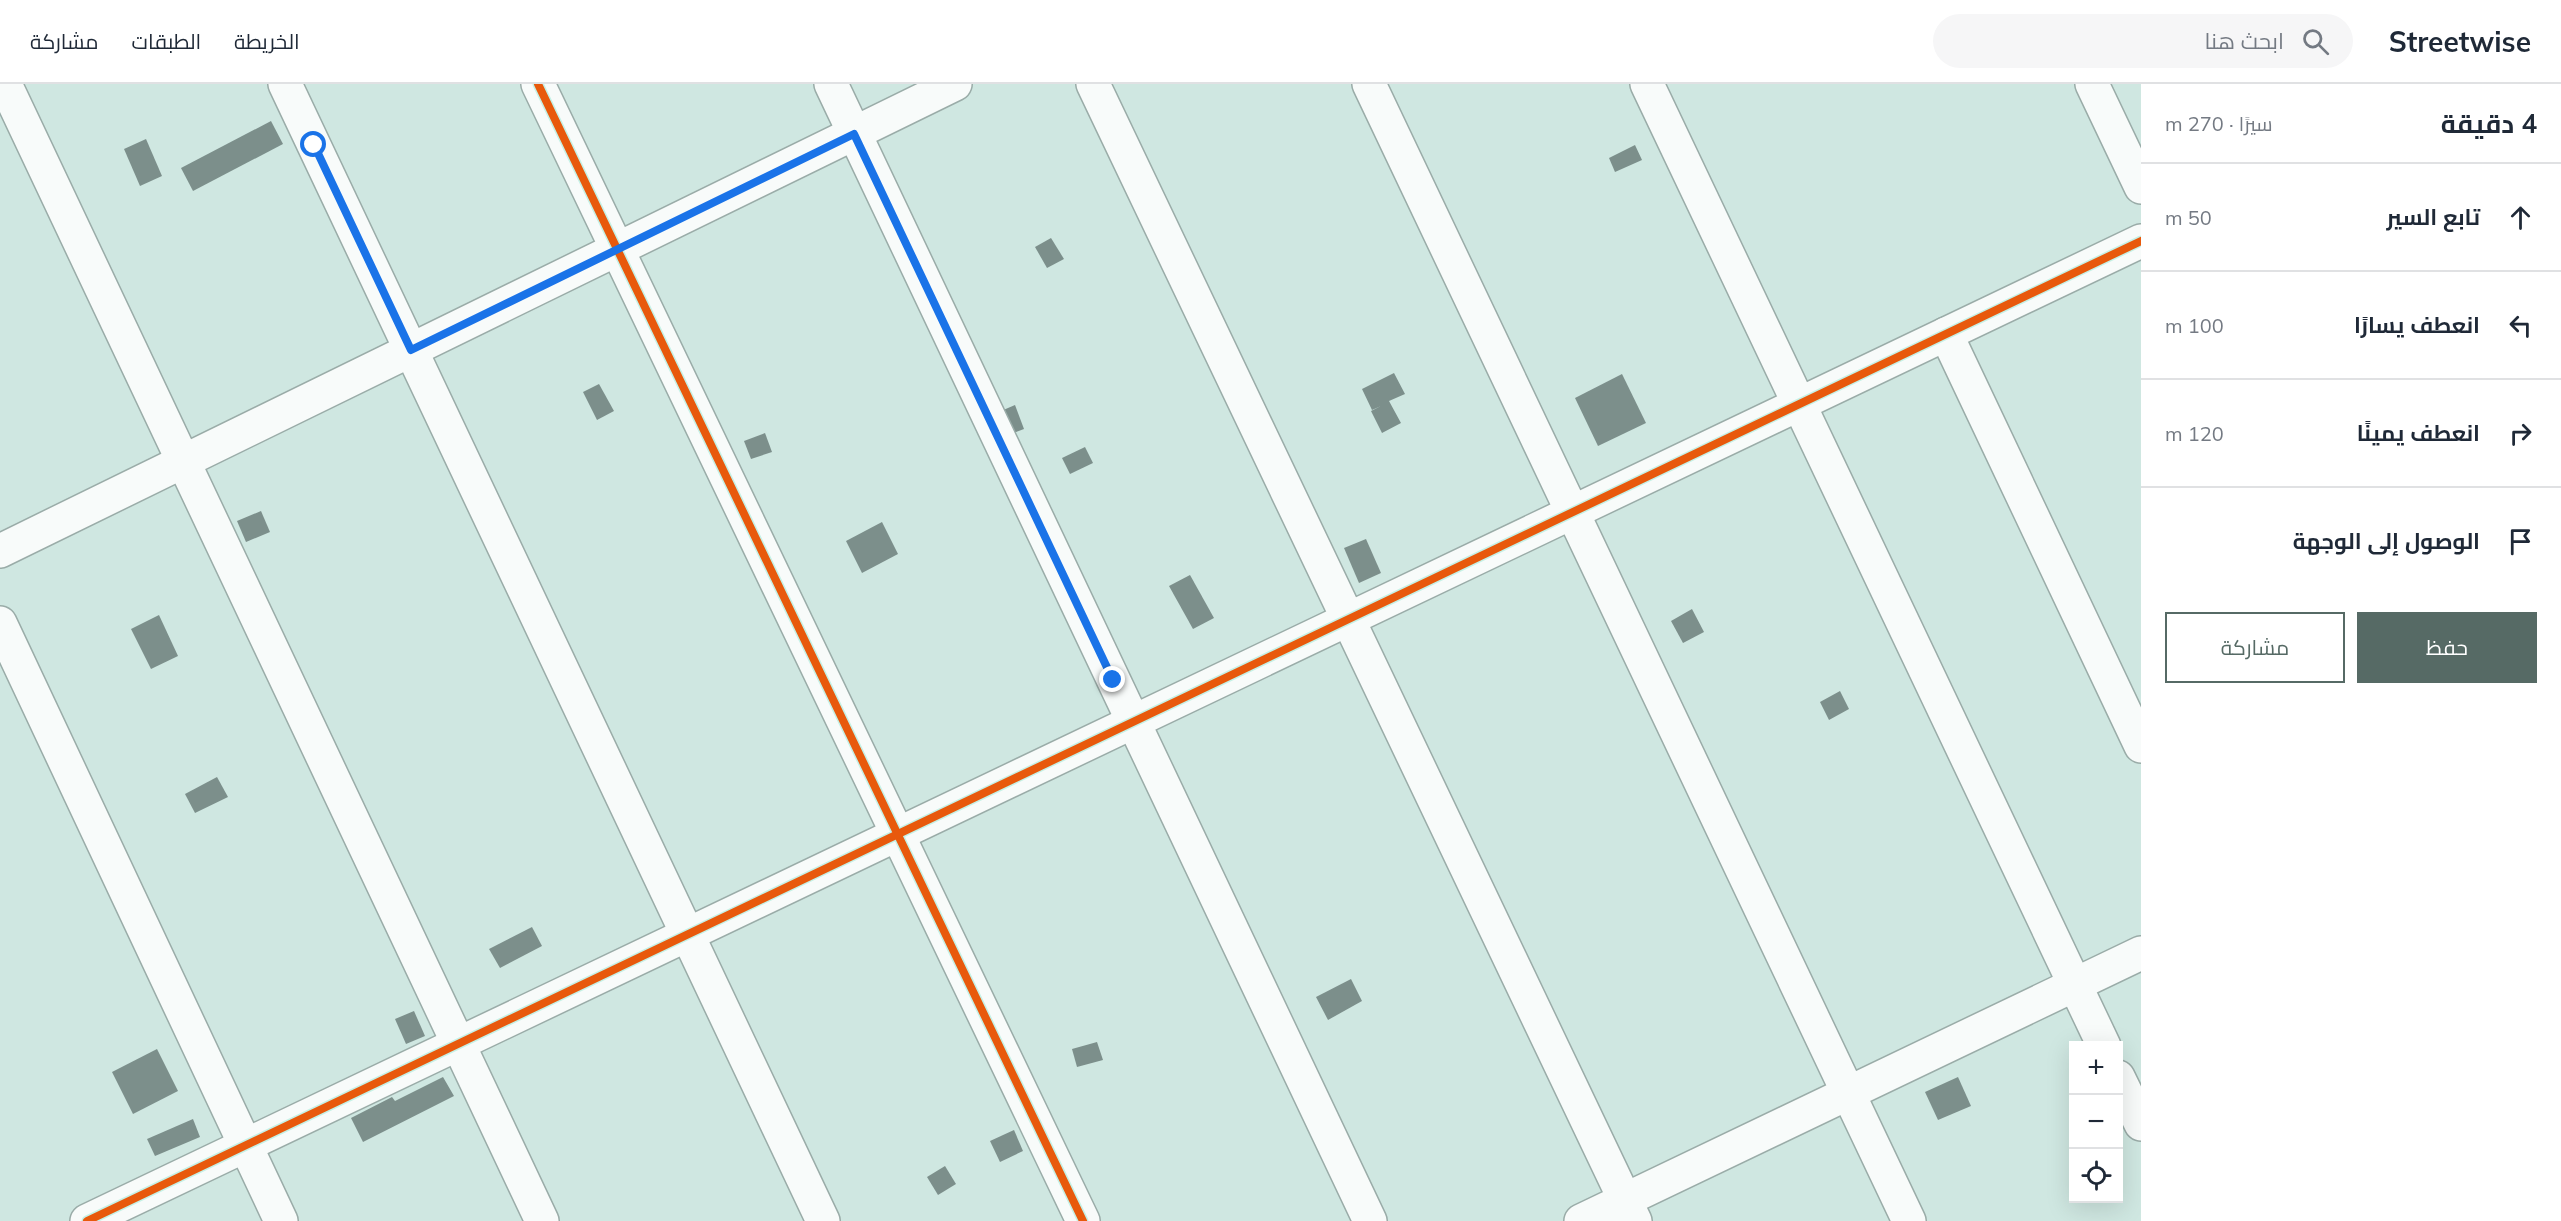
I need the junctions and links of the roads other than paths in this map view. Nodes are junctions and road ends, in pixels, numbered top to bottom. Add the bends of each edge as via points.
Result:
1 (5, 84) edge
2 (285, 84) edge
3 (538, 84) edge
4 (831, 84) edge
5 (955, 84) edge
6 (1093, 84) edge
7 (1369, 84) edge
8 (1647, 84) edge
9 (2092, 84) edge
10 (854, 134) junction
11 (2141, 187) edge
12 (2141, 241) edge
13 (617, 249) junction
14 (1946, 334) junction
15 (411, 350) junction
16 (1799, 404) junction
17 (183, 462) junction
18 (1572, 512) junction
19 (0, 551) edge
20 (1348, 619) junction
21 (0, 623) edge
22 (1133, 722) junction
23 (2141, 746) edge
24 (897, 834) junction
25 (687, 934) junction
26 (2141, 953) edge
27 (2075, 984) junction
28 (2102, 1041) edge
29 (458, 1044) junction
30 (2123, 1087) edge
31 (1848, 1093) junction
32 (2141, 1124) edge
33 (245, 1145) junction
34 (1630, 1210) edge
35 (87, 1221) edge
36 (281, 1221) edge
37 (542, 1221) edge
38 (823, 1221) edge
39 (1083, 1221) edge
40 (1370, 1221) edge
41 (1581, 1221) edge
42 (1909, 1221) edge

1 - 17 street
2 - 15 street
3 - 13 street
4 - 10 street
5 - 10 street
6 - 20 street
7 - 18 street
8 - 16 street
9 - 11 street
10 - 13 street
10 - 22 street
12 - 14 street
13 - 15 street
13 - 24 street
14 - 16 street
14 - 23 street
15 - 17 street
15 - 25 street
16 - 18 street
16 - 27 street
17 - 19 street
17 - 29 street
18 - 20 street
18 - 31 street
20 - 22 street
20 - 34 street
21 - 33 street
22 - 24 street
22 - 40 street
24 - 25 street
24 - 39 street
25 - 29 street
25 - 38 street
26 - 27 street
27 - 28 street
27 - 31 street
29 - 33 street
29 - 37 street
30 - 32 street
31 - 34 street
31 - 42 street
33 - 35 street
33 - 36 street
34 - 41 street

